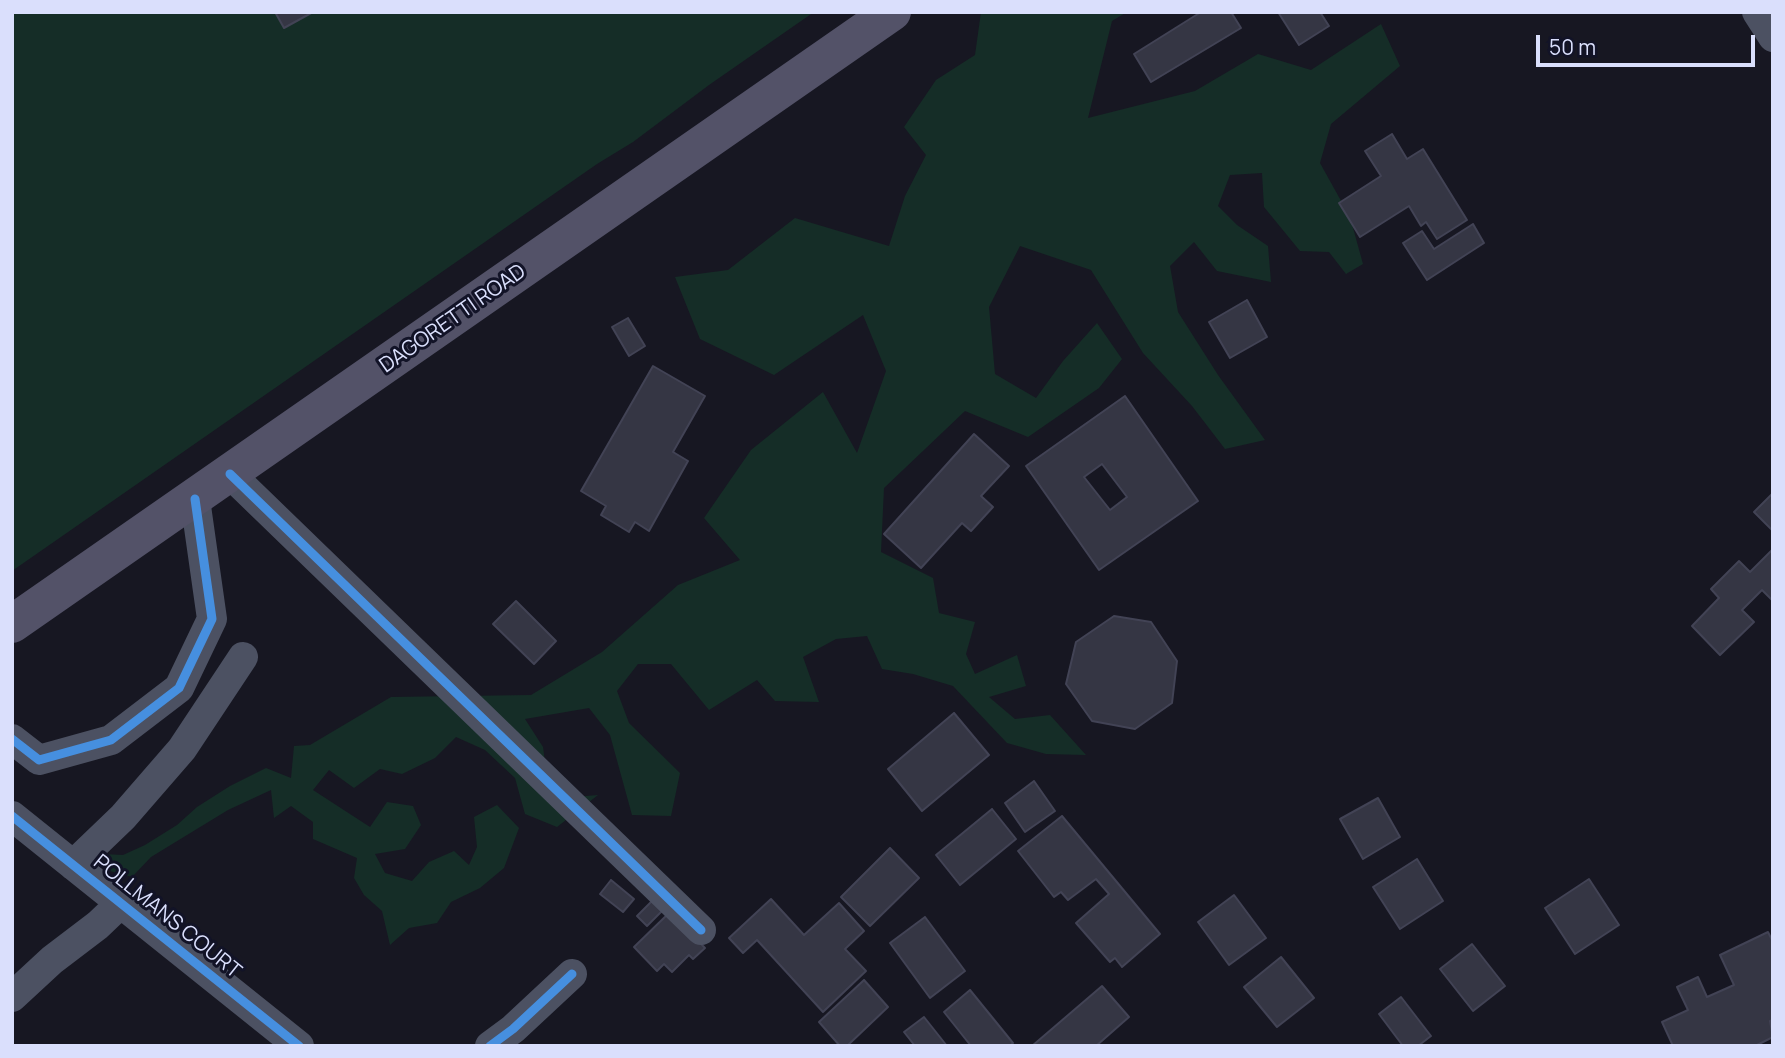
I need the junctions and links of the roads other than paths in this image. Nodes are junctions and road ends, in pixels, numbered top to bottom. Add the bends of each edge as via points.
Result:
1 (892, 12) edge
2 (1757, 12) edge
3 (1773, 37) edge
4 (230, 474) junction
5 (195, 499) junction
6 (12, 624) edge
7 (243, 657) dead end
8 (12, 739) edge
9 (12, 816) edge
10 (73, 864) junction
11 (121, 903) junction
12 (701, 930) dead end
13 (572, 974) dead end
14 (12, 997) edge
15 (299, 1046) edge
16 (490, 1046) edge

1 - 4 main road, DAGORETTI ROAD
2 - 3 street
4 - 5 main road, DAGORETTI ROAD
4 - 12 street
5 - 6 main road, DAGORETTI ROAD
5 - 8 street via 212,619 179,688 111,740 38,760
7 - 10 street via 182,749 123,817
9 - 10 street, POLLMANS COURT
10 - 11 street, POLLMANS COURT
11 - 14 street
11 - 15 street, POLLMANS COURT
13 - 16 street

